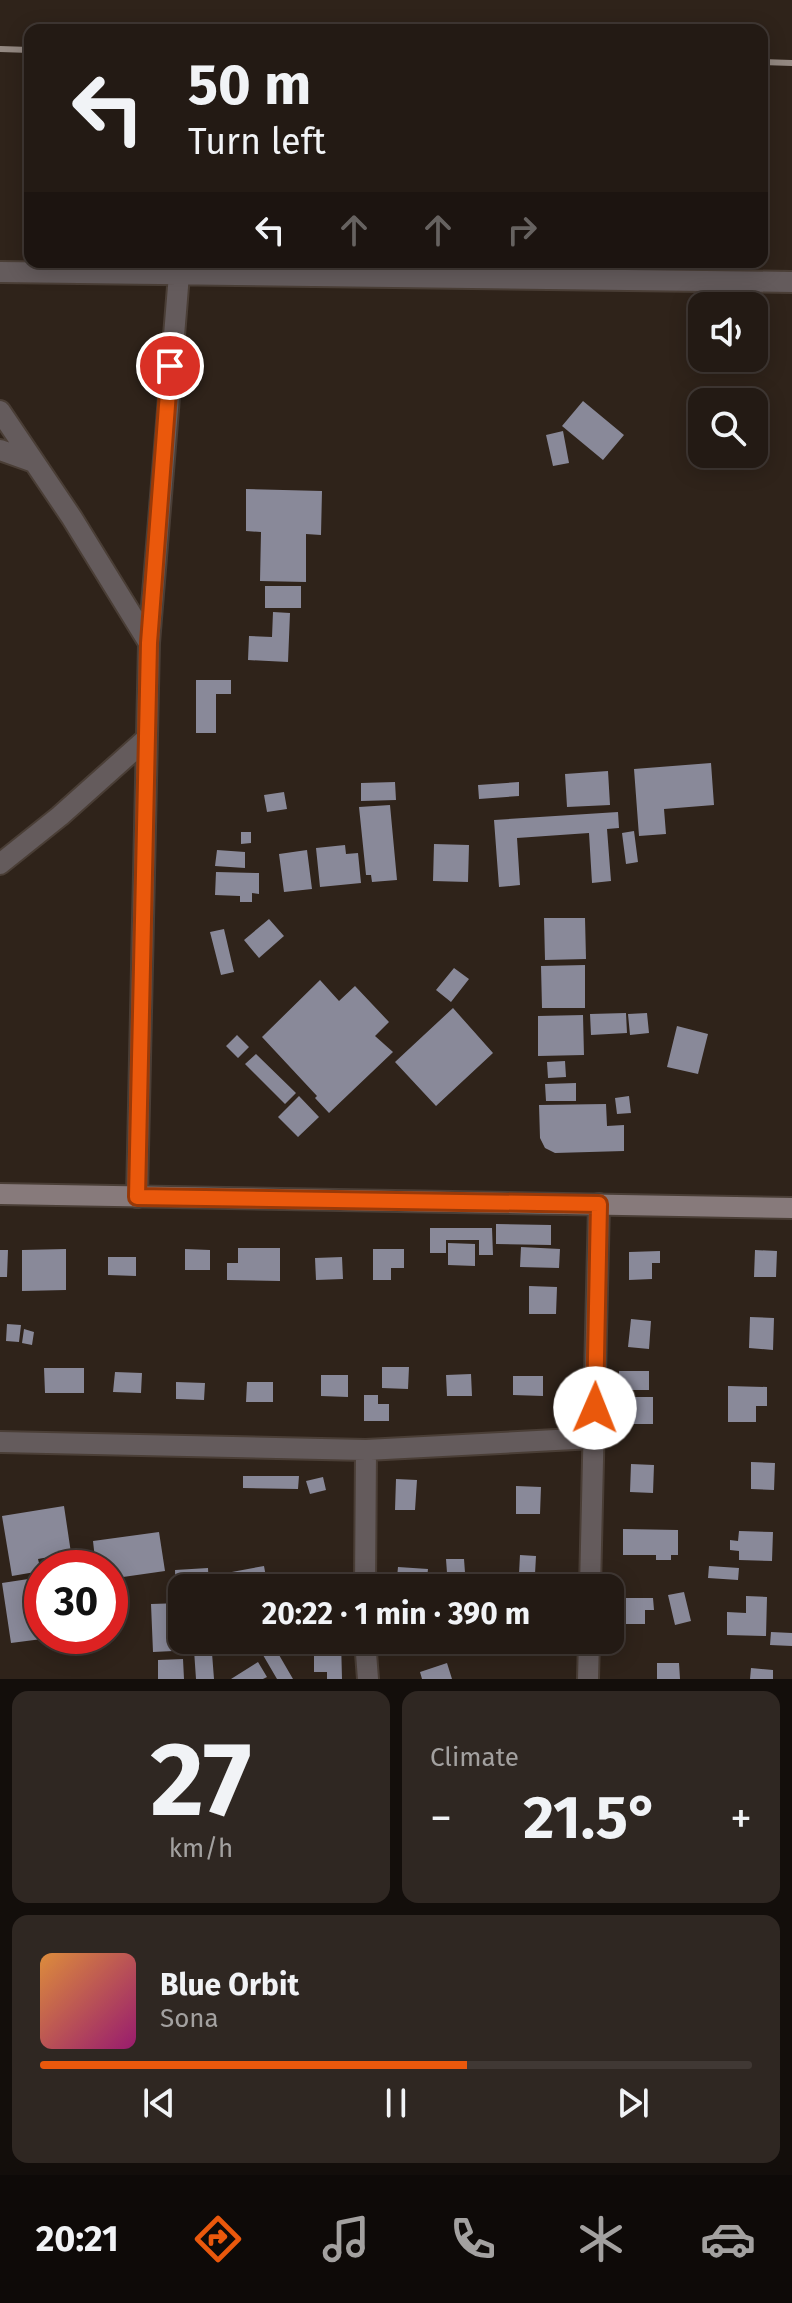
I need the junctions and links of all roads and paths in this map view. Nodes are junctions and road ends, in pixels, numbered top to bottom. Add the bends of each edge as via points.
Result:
1 (179, 268) edge
2 (0, 272) edge
3 (792, 282) edge
4 (0, 411) edge
5 (0, 450) edge
6 (34, 462) junction
7 (149, 643) junction
8 (145, 740) junction
9 (0, 864) edge
10 (0, 1194) edge
11 (137, 1197) junction
12 (599, 1204) junction
13 (792, 1208) edge
14 (594, 1438) junction
15 (0, 1442) edge
16 (366, 1450) junction
17 (365, 1574) edge
18 (590, 1574) edge
19 (366, 1654) edge
20 (589, 1654) edge
21 (368, 1679) edge
22 (588, 1679) edge

1 - 2 street
1 - 3 street
1 - 7 street
4 - 6 street
5 - 6 street
6 - 7 street
7 - 8 street
8 - 9 street
8 - 11 street
10 - 11 street
11 - 12 street
12 - 13 street
12 - 14 street
14 - 16 street
14 - 18 street
15 - 16 street
16 - 17 street
19 - 21 street
20 - 22 street

